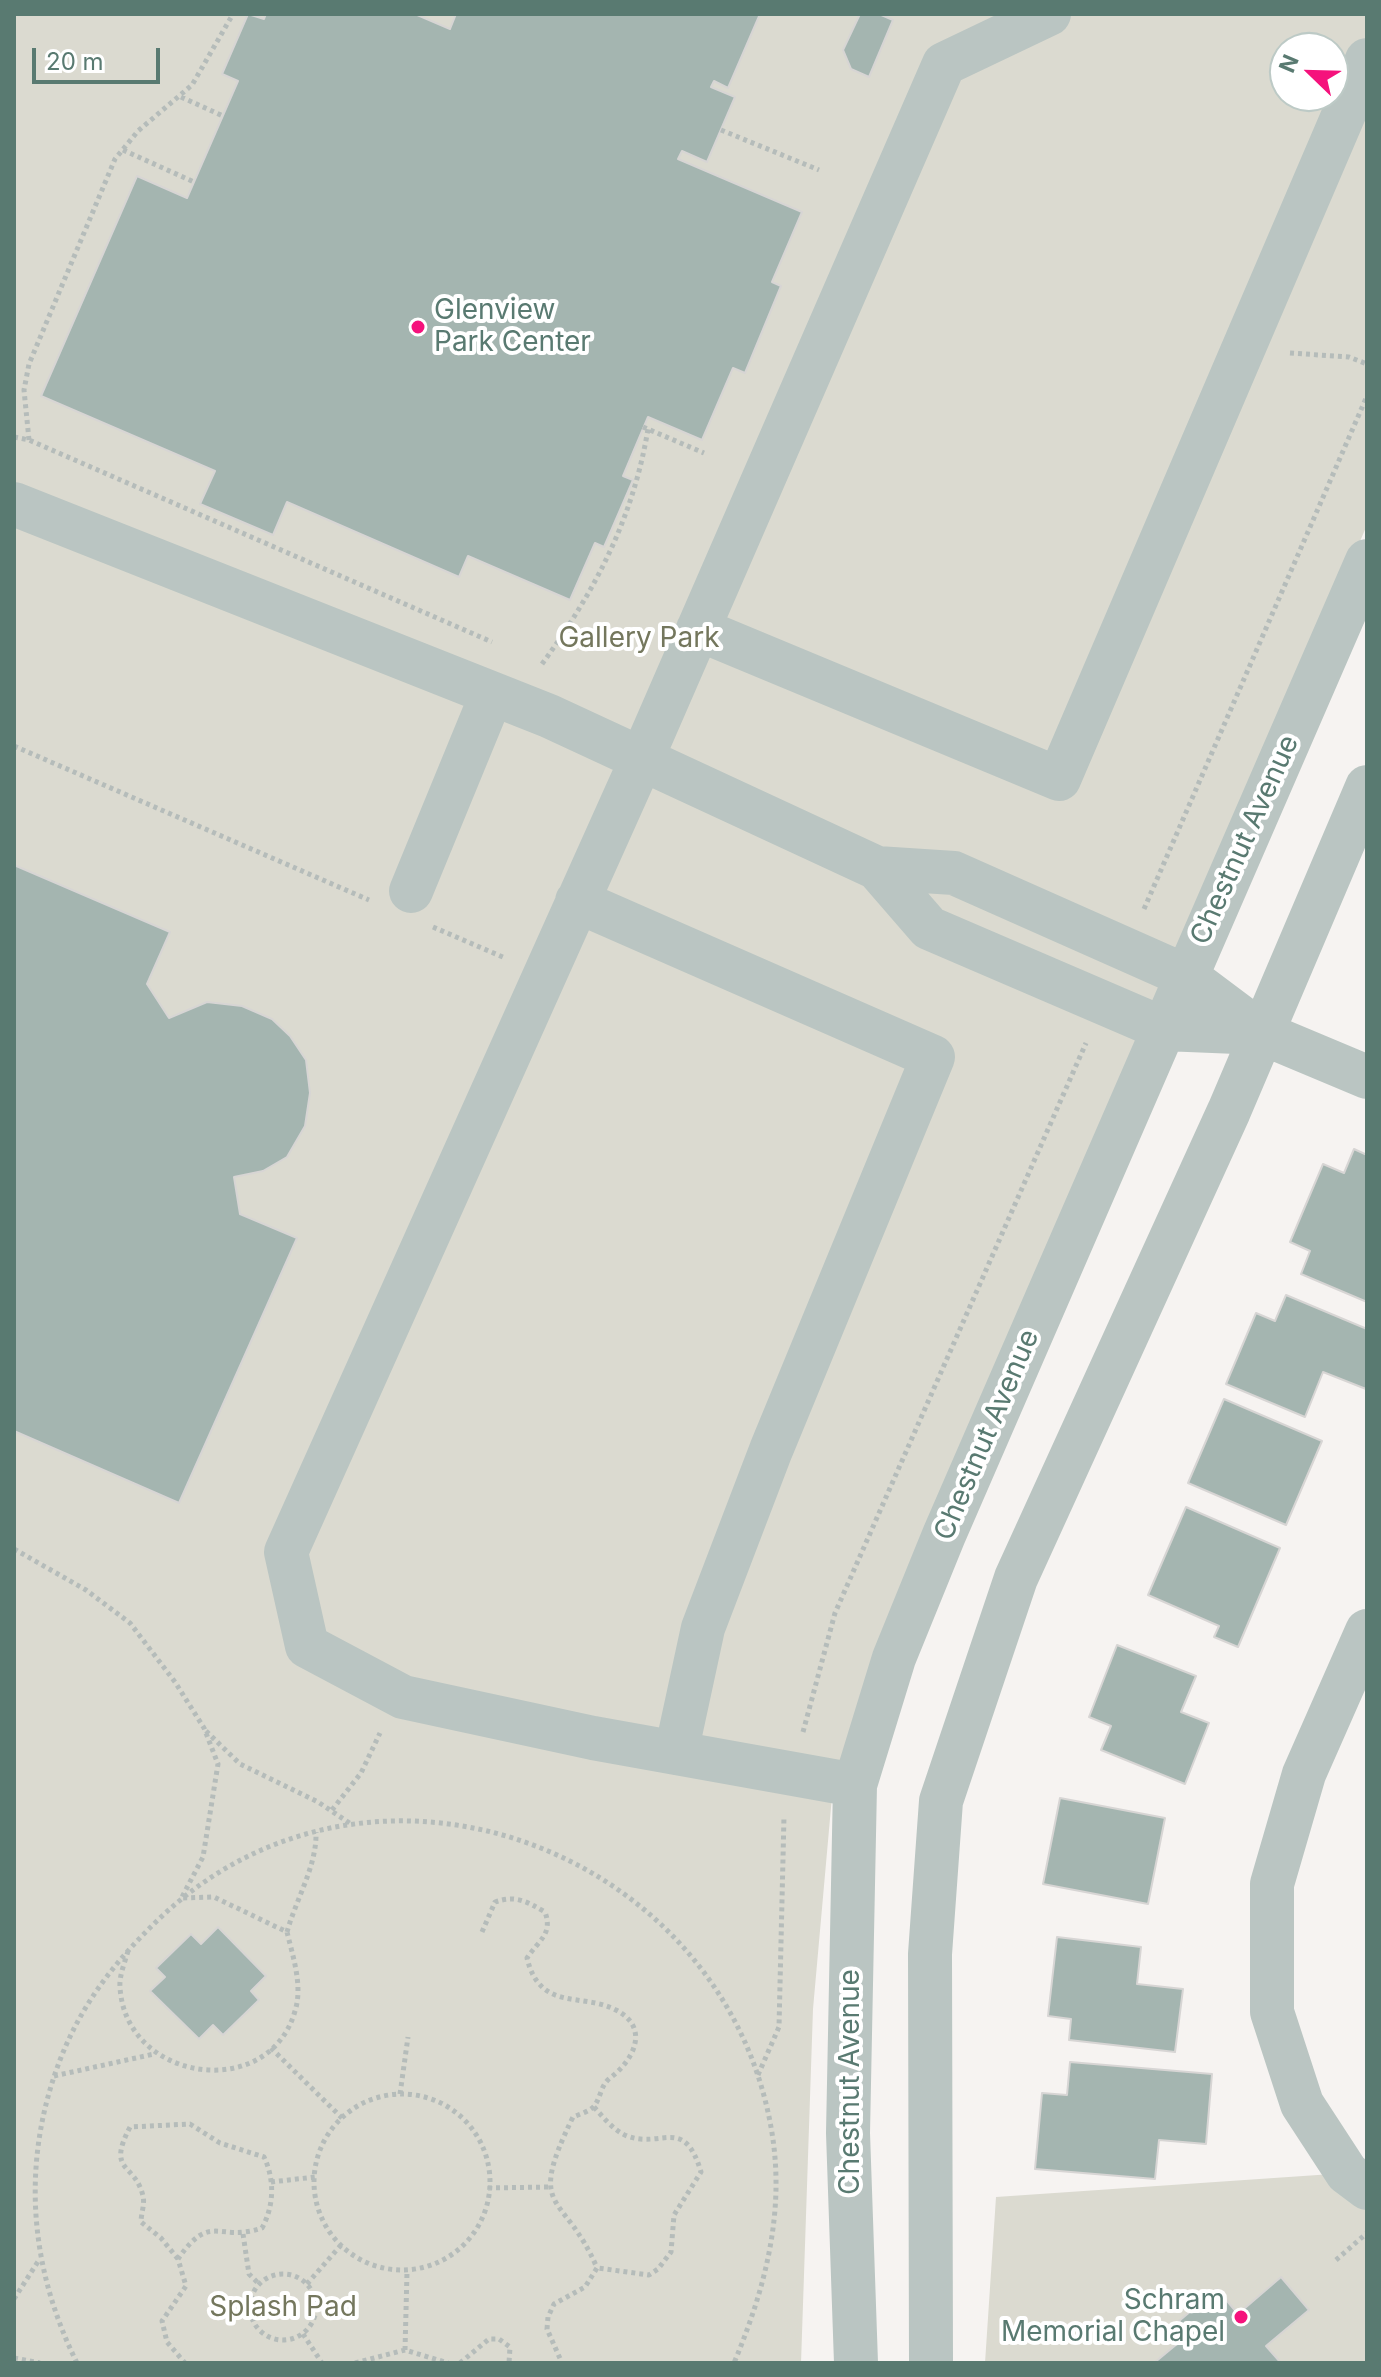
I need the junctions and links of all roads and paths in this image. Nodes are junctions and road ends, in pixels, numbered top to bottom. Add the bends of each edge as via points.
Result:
1 (233, 14) edge
2 (1049, 14) edge
3 (1367, 60) edge
4 (181, 97) junction
5 (223, 116) dead end
6 (721, 130) dead end
7 (123, 150) junction
8 (819, 170) dead end
9 (194, 182) dead end
10 (1248, 338) junction
11 (1367, 364) edge
12 (1367, 396) edge
13 (14, 437) edge
14 (29, 440) junction
15 (704, 453) dead end
16 (14, 504) edge
17 (1367, 561) edge
18 (698, 629) junction
19 (498, 645) dead end
20 (527, 658) dead end
21 (542, 664) junction
22 (552, 669) dead end
23 (492, 694) junction
24 (14, 746) edge
25 (643, 756) junction
26 (1367, 787) edge
27 (877, 868) junction
28 (577, 901) junction
29 (401, 905) junction
30 (1142, 912) dead end
31 (506, 959) dead end
32 (1186, 976) junction
33 (1164, 1029) junction
34 (1262, 1033) junction
35 (1367, 1077) edge
36 (14, 1549) edge
37 (1367, 1631) edge
38 (403, 1697) junction
39 (204, 1728) junction
40 (676, 1753) junction
41 (855, 1785) junction
42 (332, 1810) junction
43 (352, 1824) junction
44 (316, 1832) junction
45 (181, 1898) junction
46 (287, 1932) junction
47 (482, 1932) dead end
48 (128, 1948) junction
49 (408, 2037) dead end
50 (271, 2048) junction
51 (154, 2054) junction
52 (54, 2076) junction
53 (400, 2094) junction
54 (594, 2107) junction
55 (342, 2118) junction
56 (315, 2177) junction
57 (271, 2182) junction
58 (550, 2187) junction
59 (488, 2188) junction
60 (1367, 2188) edge
61 (1367, 2233) edge
62 (243, 2234) junction
63 (341, 2245) junction
64 (178, 2259) junction
65 (39, 2260) junction
66 (1336, 2260) dead end
67 (597, 2268) junction
68 (407, 2272) junction
69 (307, 2284) junction
70 (260, 2285) junction
71 (14, 2299) edge
72 (303, 2334) junction
73 (405, 2350) junction
74 (14, 2358) edge
75 (40, 2363) edge
76 (77, 2363) edge
77 (185, 2363) edge
78 (322, 2363) edge
79 (355, 2363) edge
80 (448, 2363) edge
81 (460, 2363) edge
82 (509, 2363) edge
83 (562, 2363) edge
84 (734, 2363) edge
85 (856, 2363) edge
86 (931, 2363) edge

1 - 4 path
2 - 18 street via 944,64
3 - 10 street
4 - 5 path
4 - 7 path
6 - 8 path
7 - 9 path
7 - 14 path via 29,364 24,390
10 - 11 path via 1287,353 1349,357
10 - 18 street via 1059,779
12 - 30 path
13 - 14 path
14 - 19 path
15 - 21 path via 646,428 632,503 610,557
16 - 23 street
17 - 32 street, Chestnut Avenue
18 - 25 street
20 - 21 path
21 - 22 path
23 - 25 street
23 - 29 street
24 - 29 path
25 - 27 street
25 - 28 street
26 - 34 street
27 - 32 street via 954,873
27 - 33 street via 929,928
28 - 38 street via 286,1552 307,1646
28 - 40 street via 933,1057 703,1628
29 - 31 path
32 - 33 street, Chestnut Avenue
32 - 34 street
33 - 34 street
33 - 41 street, Chestnut Avenue via 944,1535 894,1658
34 - 35 street
34 - 86 street via 1016,1578 941,1801 930,1954
36 - 39 path via 86,1590 130,1623
37 - 60 street via 1304,1774 1272,1884 1272,2012 1302,2104 1347,2173
38 - 40 street
38 - 42 path via 361,1773
39 - 42 path via 240,1764
39 - 45 path via 218,1764 203,1857
40 - 41 street
41 - 85 street, Chestnut Avenue via 848,2133
42 - 43 path
43 - 44 path
43 - 84 path via 416,1820 481,1827 542,1846 600,1875 653,1914 697,1961 733,2015 758,2075 772,2134 776,2193 771,2252 757,2310
44 - 45 path via 220,1870
44 - 46 path via 316,1851
45 - 46 path via 214,1897
45 - 48 path
46 - 50 path via 297,1976 296,2011
47 - 54 path via 495,1902 517,1897 545,1912 550,1925 546,1936 527,1958 542,1987 563,1999 615,2009 630,2020 636,2035 634,2055 606,2081
48 - 51 path via 119,1985 125,2012
48 - 52 path via 88,2001
49 - 53 path
50 - 51 path via 252,2062 224,2071 193,2070
50 - 55 path
51 - 52 path
52 - 65 path via 36,2172
53 - 55 path via 369,2101
53 - 59 path via 429,2098 454,2111 475,2131 487,2157
54 - 58 path via 573,2117
54 - 67 path via 623,2134 680,2140 690,2147 701,2172 674,2215 671,2252 658,2269 649,2275
55 - 56 path via 327,2138
56 - 57 path
56 - 63 path via 318,2209
57 - 62 path via 270,2213 262,2228
57 - 64 path via 264,2157 220,2143 190,2124 130,2127 121,2165 143,2196 141,2222
58 - 59 path
58 - 67 path via 560,2214
59 - 68 path via 486,2210 458,2250
61 - 66 path
62 - 64 path via 214,2229 194,2236
62 - 70 path via 249,2274
63 - 68 path via 366,2263
63 - 69 path
64 - 77 path via 186,2286 162,2321 167,2342
65 - 71 path
65 - 76 path
67 - 83 path via 585,2287 554,2304 548,2317 547,2329
68 - 73 path
69 - 70 path via 278,2275
69 - 72 path via 316,2304
70 - 72 path via 250,2303 261,2332 282,2340
72 - 78 path
73 - 79 path
73 - 80 path
74 - 75 path
81 - 82 path via 489,2339 499,2339 510,2347

